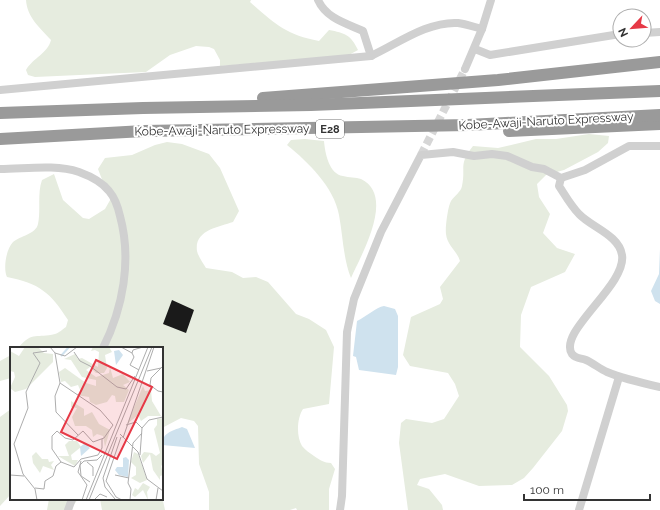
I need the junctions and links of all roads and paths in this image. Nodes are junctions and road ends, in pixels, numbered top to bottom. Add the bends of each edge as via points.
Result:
1 (318, 0) edge
2 (491, 0) edge
3 (482, 30) junction
4 (612, 35) edge
5 (474, 50) junction
6 (371, 56) junction
7 (660, 62) edge
8 (465, 69) tunnel mouth
9 (0, 90) edge
10 (660, 91) edge
11 (143, 108) junction
12 (0, 114) edge
13 (660, 115) edge
14 (660, 124) edge
15 (331, 129) junction
16 (0, 139) edge
17 (660, 146) edge
18 (0, 169) edge
19 (561, 178) junction
20 (104, 347) edge
21 (619, 376) junction
22 (660, 387) edge
23 (72, 500) edge
24 (68, 510) edge
25 (340, 510) edge
26 (579, 510) edge

1 - 6 street via 323,10 332,17 363,31
2 - 3 street
3 - 5 street
3 - 6 street via 458,23 440,25 419,32
4 - 5 street via 490,55
5 - 8 street
6 - 9 street
7 - 11 highway via 498,80
10 - 11 highway, Kobe-Awaji-Naruto Expressway / E28 via 311,105
11 - 12 highway, Kobe-Awaji-Naruto Expressway / E28
13 - 15 highway, Kobe-Awaji-Naruto Expressway / E28
14 - 15 highway via 519,131
15 - 16 highway, Kobe-Awaji-Naruto Expressway / E28 via 144,131
17 - 19 street via 629,146 585,170
18 - 20 street via 55,169 78,172 102,183 110,192 122,224 127,258 122,292 110,336
19 - 21 street via 559,186 579,214 614,240 622,254 615,281 576,330 571,341 571,352 573,356
19 - 25 street via 507,156 474,156 453,152 421,154 381,232 354,298 347,332
21 - 22 street
21 - 26 street
23 - 24 street

